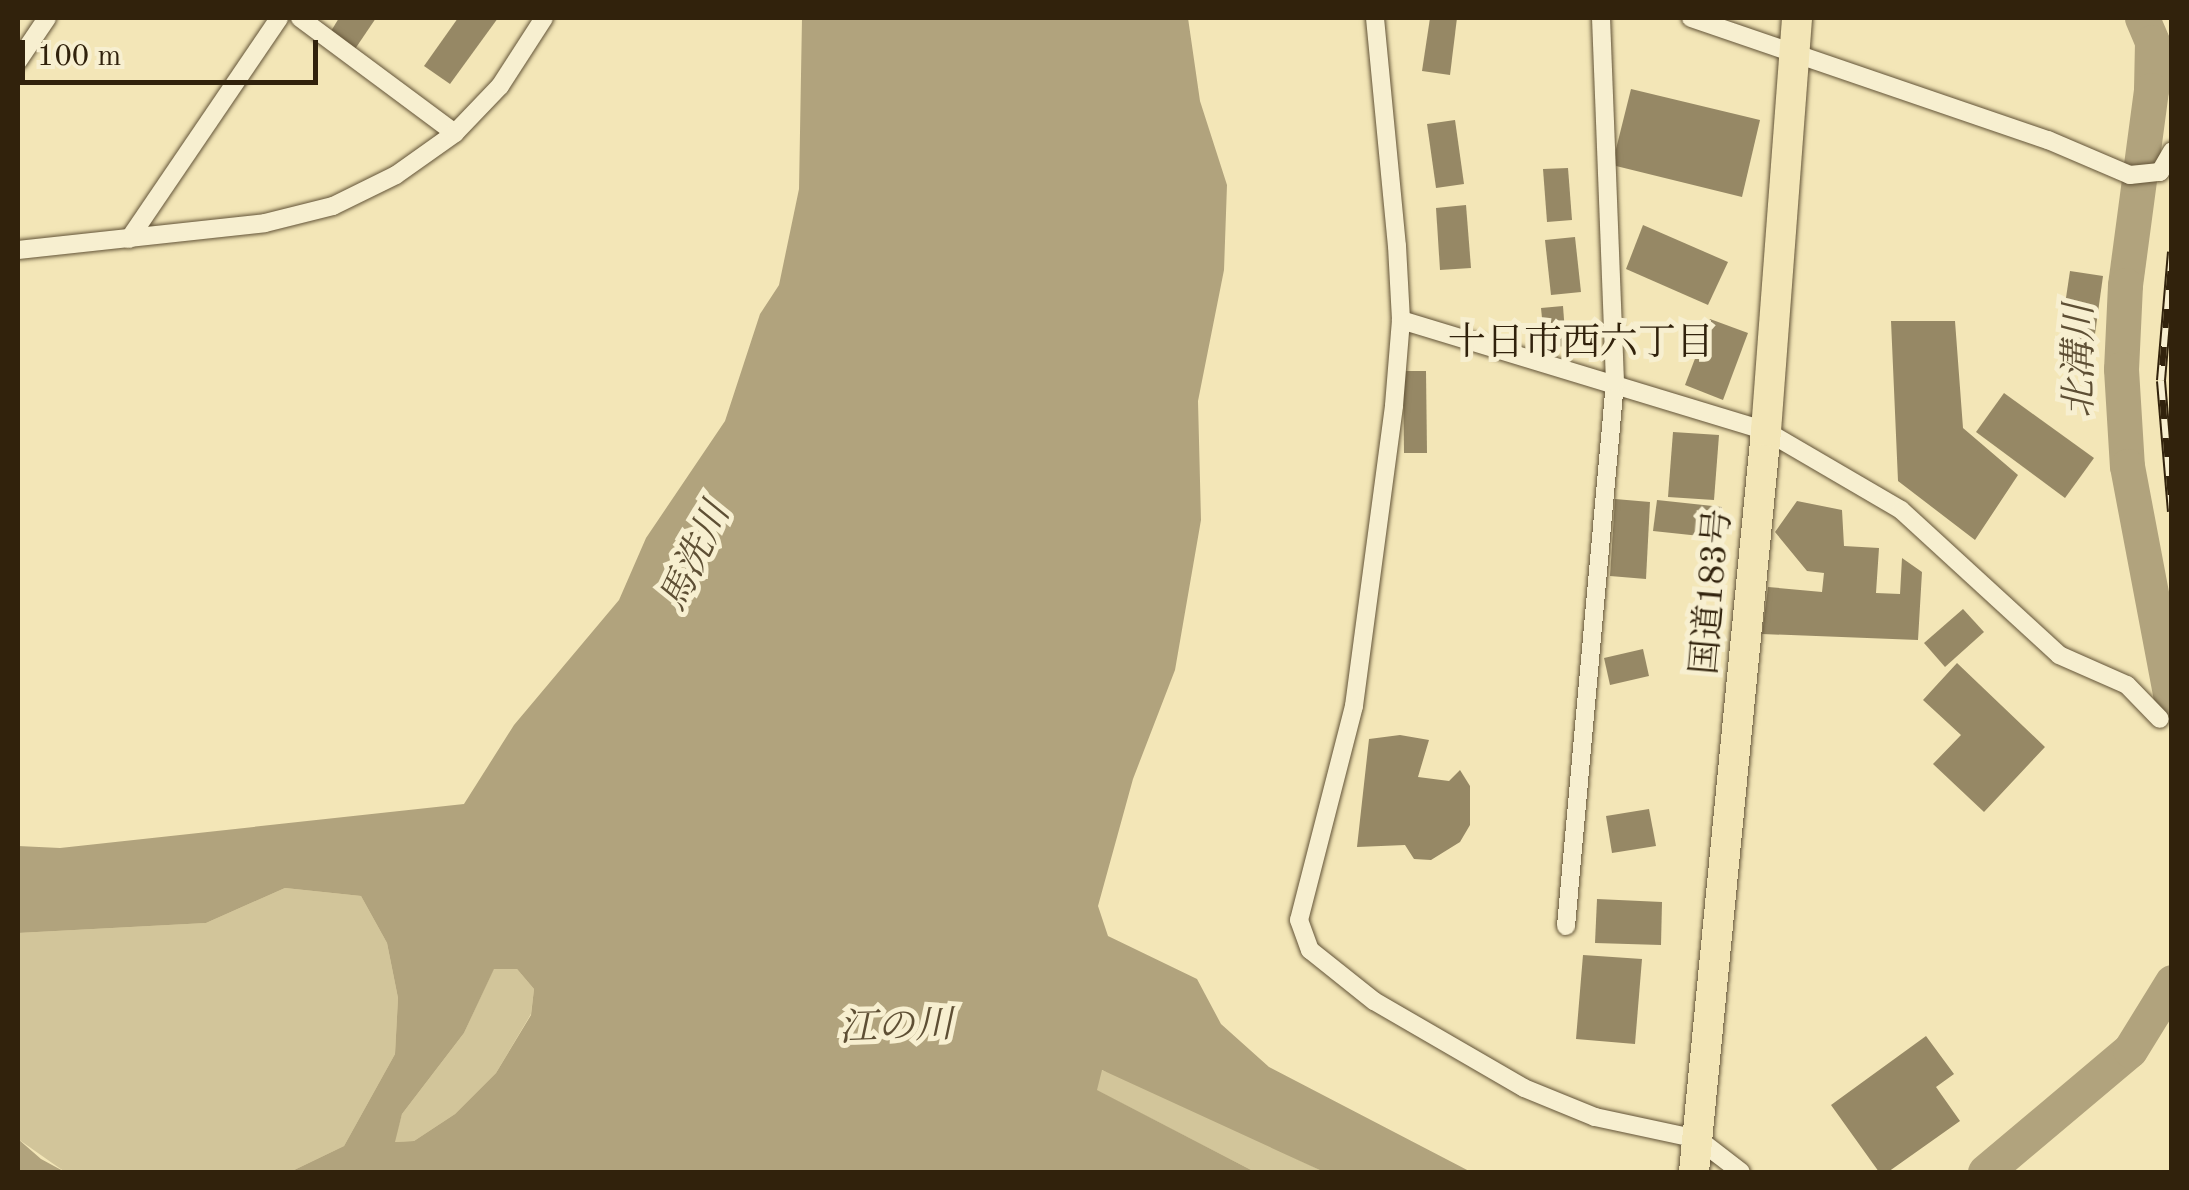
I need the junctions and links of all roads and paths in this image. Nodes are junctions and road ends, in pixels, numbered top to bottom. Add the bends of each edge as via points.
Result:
1 (47, 18) edge
2 (279, 18) edge
3 (300, 18) edge
4 (544, 18) edge
5 (1375, 18) edge
6 (1602, 18) edge
7 (1690, 18) edge
8 (1797, 18) edge
9 (1798, 54) junction
10 (18, 61) edge
11 (455, 133) junction
12 (2172, 151) edge
13 (129, 239) junction
14 (18, 250) edge
15 (1401, 320) junction
16 (1615, 382) junction
17 (1766, 431) junction
18 (2160, 719) dead end
19 (1566, 926) dead end
20 (1698, 1138) junction
21 (1694, 1172) edge
22 (1741, 1172) edge

1 - 10 street
2 - 13 street
3 - 11 street
4 - 11 street via 500,86
5 - 15 street
6 - 16 street
7 - 9 street
8 - 9 highway, 国道183号
9 - 12 street via 2130,175 2160,172
9 - 17 highway, 国道183号
11 - 13 street via 396,175 333,206 265,223
13 - 14 street
15 - 16 street
15 - 20 street via 1384,504 1354,706 1299,920 1310,950 1374,1000 1524,1088 1595,1117
16 - 17 street
16 - 19 street
17 - 18 street via 1901,510 2058,655 2127,685
17 - 20 highway, 国道183号
20 - 21 highway, 国道183号
20 - 22 street

